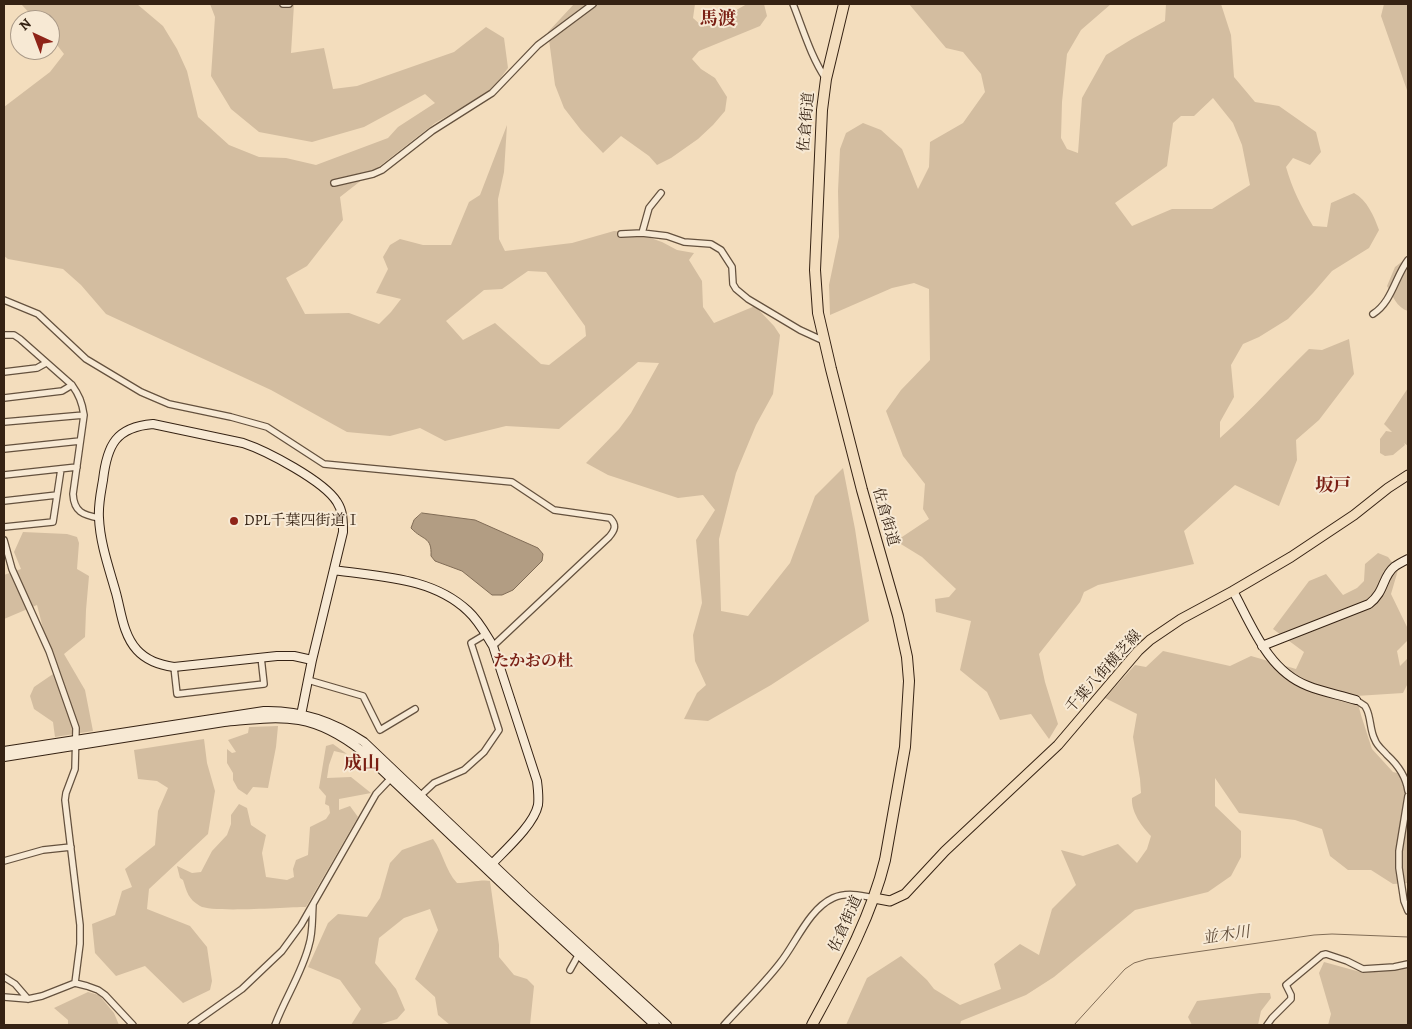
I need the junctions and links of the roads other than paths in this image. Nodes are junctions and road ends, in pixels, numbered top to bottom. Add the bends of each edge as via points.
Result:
1 (283, 4) edge
2 (289, 4) edge
3 (593, 4) edge
4 (793, 4) edge
5 (844, 4) edge
6 (826, 79) junction
7 (334, 183) dead end
8 (661, 193) dead end
9 (642, 233) junction
10 (621, 234) dead end
11 (1408, 260) edge
12 (4, 300) edge
13 (1373, 314) dead end
14 (4, 335) edge
15 (824, 341) junction
16 (46, 363) junction
17 (4, 372) edge
18 (72, 385) junction
19 (4, 398) edge
20 (84, 414) junction
21 (4, 422) edge
22 (80, 441) junction
23 (4, 449) edge
24 (76, 467) junction
25 (61, 469) junction
26 (4, 475) edge
27 (1408, 475) edge
28 (57, 495) junction
29 (4, 501) edge
30 (99, 518) junction
31 (4, 527) edge
32 (4, 540) edge
33 (1408, 559) edge
34 (334, 570) junction
35 (1233, 591) junction
36 (486, 634) junction
37 (493, 646) junction
38 (1262, 646) junction
39 (261, 657) junction
40 (312, 660) junction
41 (174, 667) junction
42 (308, 680) junction
43 (1356, 700) joint
44 (415, 709) dead end
45 (301, 716) junction
46 (76, 742) junction
47 (4, 751) edge
48 (4, 757) edge
49 (391, 768) junction
50 (392, 779) junction
51 (1408, 791) edge
52 (420, 796) junction
53 (1408, 796) edge
54 (71, 847) junction
55 (4, 861) edge
56 (489, 867) junction
57 (874, 898) junction
58 (313, 903) junction
59 (1408, 911) edge
60 (577, 944) junction
61 (579, 956) junction
62 (1408, 964) edge
63 (570, 970) dead end
64 (4, 977) edge
65 (75, 983) junction
66 (4, 998) edge
67 (28, 999) junction
68 (654, 1013) junction
69 (133, 1025) edge
70 (191, 1025) edge
71 (275, 1025) edge
72 (656, 1025) edge
73 (667, 1025) edge
74 (724, 1025) edge
75 (812, 1025) edge
76 (1267, 1025) edge

1 - 2 street
3 - 7 street via 538,46 492,93 432,131 388,166 373,174
4 - 6 street
5 - 6 highway, 佐倉街道
6 - 15 highway, 佐倉街道 via 814,260 818,313
8 - 9 street via 649,208
9 - 10 street
9 - 15 street via 711,244 721,250 732,267 733,284 748,300
11 - 13 street via 1382,308
12 - 37 street via 38,314 86,359 141,392 169,404 267,427 324,464 512,482 554,510 610,518 615,526 609,537
14 - 16 street via 20,339
15 - 57 highway, 佐倉街道 via 907,657 909,681 905,747 885,860
16 - 17 street via 37,368
16 - 18 street
18 - 19 street via 62,391
18 - 20 street
20 - 21 street
20 - 22 street
22 - 23 street
22 - 24 street
24 - 25 street
24 - 30 street via 73,494 76,506 82,513
25 - 26 street
25 - 28 street
27 - 35 main road, 千葉八街横芝線 via 1306,547
28 - 29 street
28 - 31 street via 53,522
30 - 34 street via 105,459 117,438 128,429 153,424 234,441 264,451 318,483 331,495 341,511 343,522
30 - 41 street via 103,547 127,634 137,650 150,661
32 - 46 street via 12,569 49,651 74,719
33 - 38 street via 1393,567 1380,593 1369,604
34 - 36 street via 438,590 469,612
34 - 40 street
35 - 38 street
35 - 57 main road, 千葉八街横芝線 via 1181,618 1138,651 1058,745 945,850 905,894 890,901
36 - 37 street
36 - 52 street via 471,643 499,730 484,752 464,770 434,782
37 - 56 street via 539,793 538,805 528,825
38 - 43 street via 1297,681
39 - 40 street via 294,656
39 - 41 street
39 - 41 street via 264,684 176,694
40 - 42 street
42 - 44 street via 363,696 380,730
42 - 45 street
43 - 51 street via 1365,706 1374,739 1401,770
45 - 46 street via 224,722
45 - 49 street via 324,720 344,729 364,742
45 - 50 street via 351,743
46 - 47 street
46 - 48 street
46 - 54 street via 75,768 65,800
49 - 50 street
49 - 52 street
50 - 56 street
50 - 58 street via 376,794
52 - 56 street
53 - 59 street via 1399,851 1399,868
54 - 55 street via 43,850
54 - 65 street via 80,925
56 - 60 street
56 - 61 street
57 - 74 street via 844,895 821,906 781,962
57 - 75 highway, 佐倉街道
58 - 70 street via 282,951 242,989
58 - 71 street via 310,943
60 - 61 street
60 - 68 street
61 - 63 street
61 - 72 street
62 - 76 street via 1363,969 1347,960 1322,955 1286,984 1290,999
64 - 67 street via 16,984
65 - 67 street
65 - 69 street via 105,995
66 - 67 street
68 - 72 street
68 - 73 street

